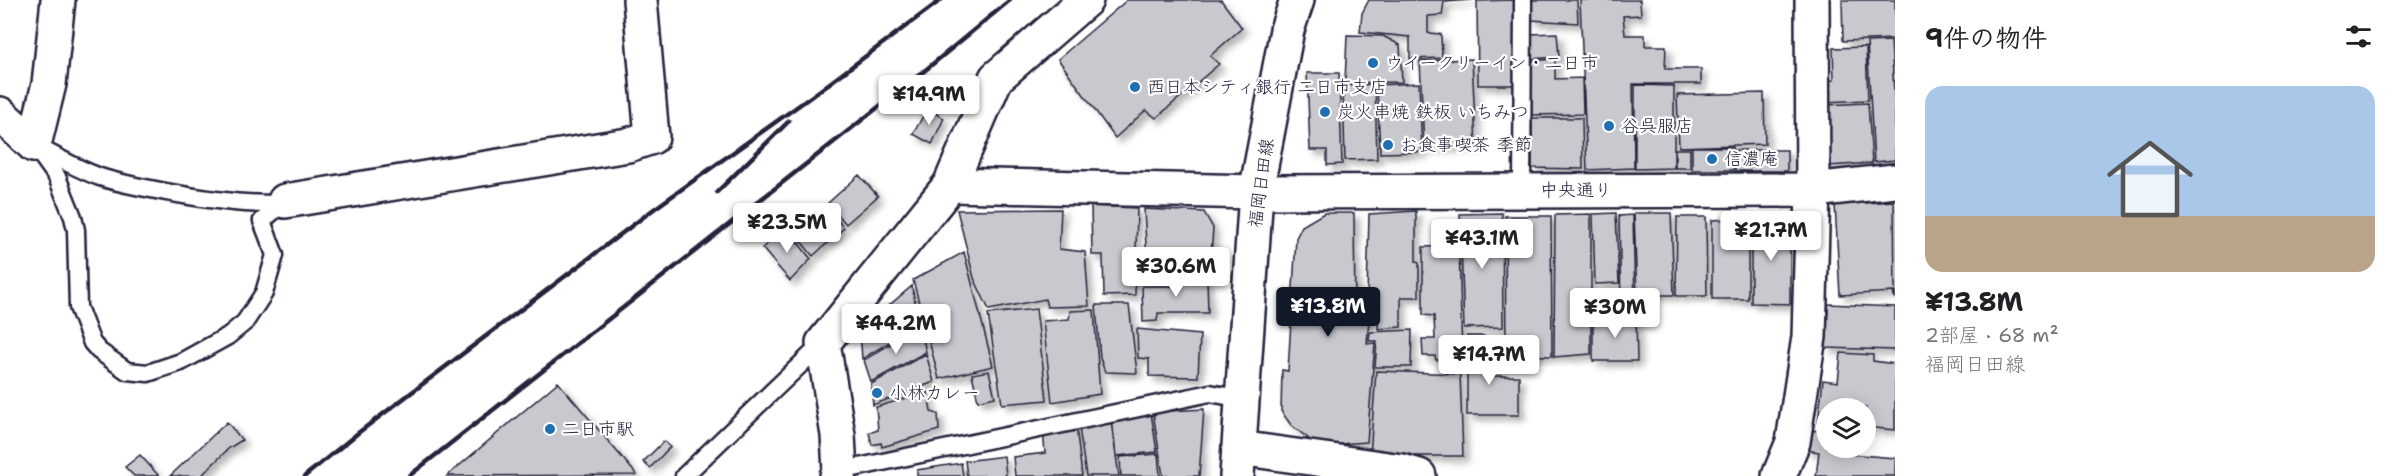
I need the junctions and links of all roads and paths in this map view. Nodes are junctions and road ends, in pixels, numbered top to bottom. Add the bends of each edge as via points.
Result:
1 (58, 0) edge
2 (640, 0) edge
3 (1086, 0) edge
4 (1297, 0) edge
5 (1523, 0) edge
6 (1812, 0) edge
7 (0, 114) edge
8 (34, 145) junction
9 (1895, 182) edge
10 (950, 184) junction
11 (1813, 190) junction
12 (1522, 191) junction
13 (1256, 192) junction
14 (285, 201) junction
15 (823, 343) junction
16 (1242, 399) junction
17 (1238, 462) edge
18 (839, 473) edge
19 (684, 476) edge
20 (1419, 476) edge
21 (1779, 476) edge

1 - 8 street via 49,84
2 - 14 street via 652,137 628,145
3 - 10 street via 996,78
4 - 13 street, 福岡日田線 via 1287,30
5 - 12 lane
6 - 11 street
7 - 8 street
8 - 14 lane via 100,177 137,186 256,205
8 - 14 lane via 57,177 73,217 78,307 92,343 113,362 135,373 159,371 181,362 245,322 264,293 275,255 262,221
9 - 11 street, 中央通り
10 - 13 street, 中央通り
10 - 15 street
11 - 12 street, 中央通り
11 - 21 street via 1809,337 1793,442
12 - 13 street, 中央通り
13 - 16 street, 福岡日田線
15 - 18 street via 838,435
15 - 19 lane
16 - 17 street, 福岡日田線
16 - 18 lane via 1210,393
17 - 20 street via 1402,471

